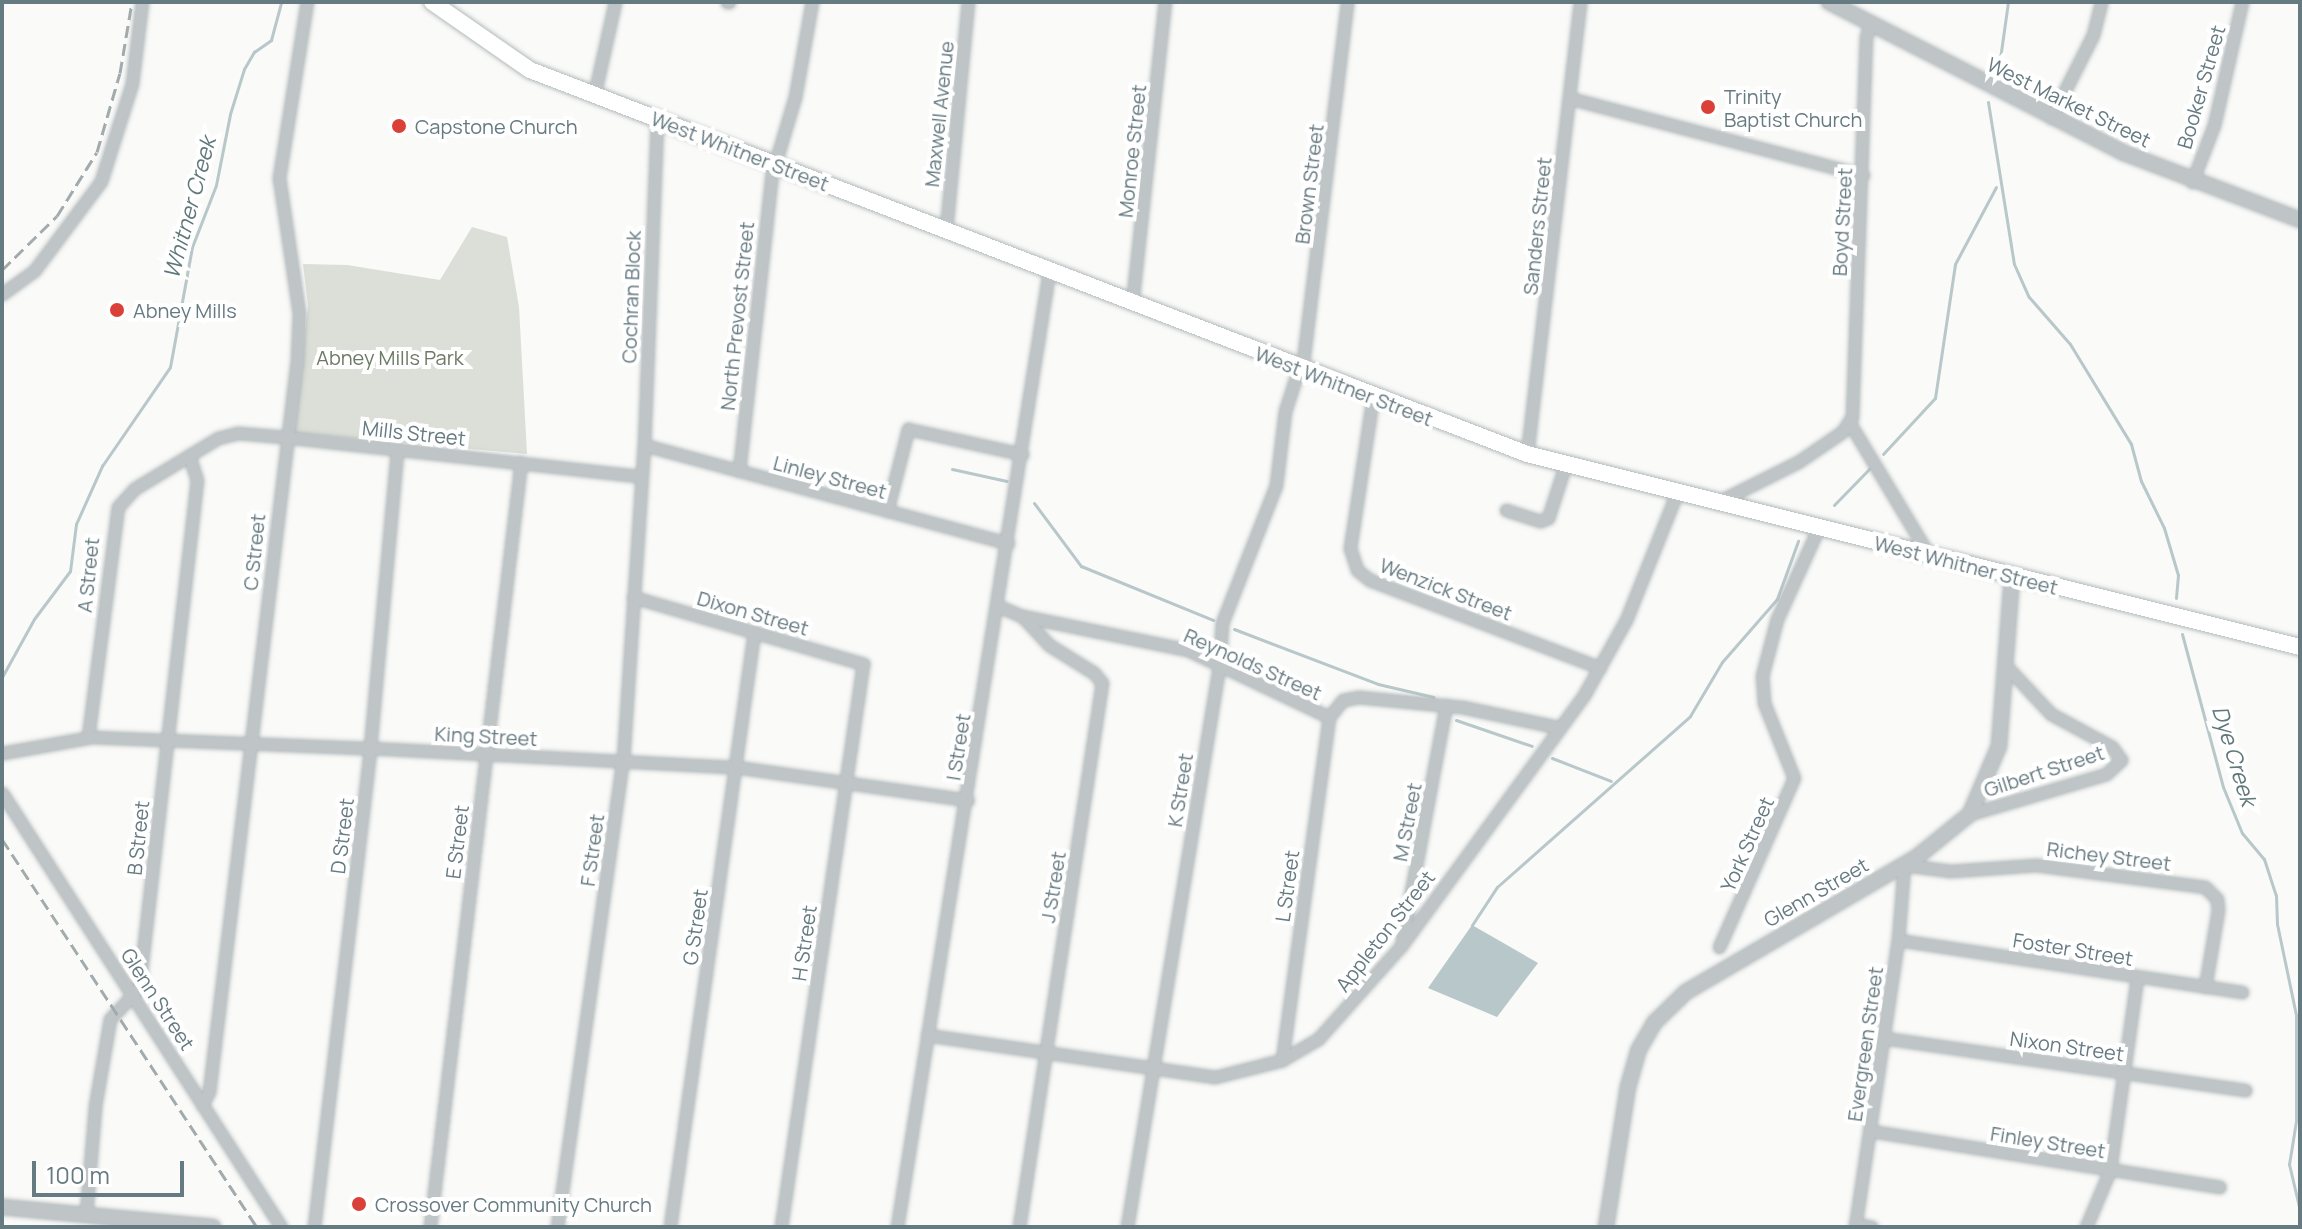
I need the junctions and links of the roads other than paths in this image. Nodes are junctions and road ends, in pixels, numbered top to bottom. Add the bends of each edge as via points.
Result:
1 (142, 2) edge
2 (307, 2) edge
3 (432, 2) edge
4 (615, 2) edge
5 (812, 2) edge
6 (968, 2) edge
7 (1165, 2) edge
8 (1347, 2) edge
9 (1580, 2) edge
10 (1829, 2) edge
11 (2101, 2) edge
12 (2242, 2) edge
13 (1871, 24) junction
14 (594, 96) junction
15 (1569, 98) junction
16 (2051, 118) junction
17 (657, 119) junction
18 (775, 165) junction
19 (1863, 175) junction
20 (2192, 182) junction
21 (2300, 220) edge
22 (946, 230) junction
23 (1049, 272) junction
24 (2, 294) edge
25 (1132, 304) junction
26 (1300, 369) junction
27 (1373, 396) junction
28 (1849, 422) junction
29 (285, 437) junction
30 (644, 445) junction
31 (397, 449) junction
32 (1022, 454) junction
33 (1527, 454) junction
34 (189, 455) junction
35 (521, 462) junction
36 (1565, 466) junction
37 (739, 471) junction
38 (641, 476) junction
39 (1676, 495) junction
40 (1714, 505) junction
41 (1506, 510) dead end
42 (887, 511) junction
43 (1818, 529) junction
44 (1008, 543) junction
45 (1929, 555) junction
46 (2012, 576) junction
47 (633, 597) junction
48 (998, 606) junction
49 (1022, 616) junction
50 (754, 632) junction
51 (2299, 645) edge
52 (863, 664) joint
53 (1219, 667) junction
54 (1600, 668) junction
55 (2008, 668) junction
56 (1446, 705) junction
57 (1329, 717) junction
58 (1557, 727) junction
59 (88, 737) junction
60 (167, 739) junction
61 (250, 743) junction
62 (370, 748) junction
63 (2, 753) edge
64 (485, 754) junction
65 (623, 760) junction
66 (736, 767) junction
67 (845, 781) junction
68 (2, 793) edge
69 (968, 800) junction
70 (1970, 814) junction
71 (1904, 865) junction
72 (1898, 940) junction
73 (1401, 946) junction
74 (1719, 947) dead end
75 (2137, 978) junction
76 (2205, 987) junction
77 (2242, 992) dead end
78 (133, 998) junction
79 (927, 1035) junction
80 (1884, 1038) junction
81 (1046, 1051) junction
82 (1282, 1060) junction
83 (1153, 1068) junction
84 (2124, 1072) junction
85 (2245, 1090) dead end
86 (202, 1105) junction
87 (1871, 1131) junction
88 (2110, 1170) junction
89 (2220, 1187) dead end
90 (2, 1207) edge
91 (86, 1214) junction
92 (116, 1222) edge
93 (1855, 1226) edge
94 (213, 1227) edge
95 (281, 1227) edge
96 (314, 1227) edge
97 (430, 1227) edge
98 (557, 1227) edge
99 (670, 1227) edge
100 (781, 1227) edge
101 (897, 1227) edge
102 (1019, 1227) edge
103 (1127, 1227) edge
104 (1606, 1227) edge
105 (1872, 1227) edge
106 (2086, 1227) edge

1 - 24 street via 132,83 101,181 34,271
2 - 29 street, C Street via 279,178 299,313
3 - 14 main road, West Whitner Street via 530,70
4 - 14 street
5 - 18 street, North Prevost Street via 795,97
6 - 22 street, Maxwell Avenue
7 - 25 street, Monroe Street
8 - 26 street, Brown Street
9 - 15 street, Sanders Street
10 - 13 street, West Market Street
11 - 16 street via 2093,35
12 - 20 street, Booker Street via 2214,125
13 - 16 street, West Market Street
13 - 19 street, Boyd Street via 1866,36
14 - 17 main road, West Whitner Street
15 - 19 street
15 - 33 street, Sanders Street
16 - 20 street, West Market Street
17 - 18 main road, West Whitner Street
17 - 30 street, Cochran Block
18 - 22 main road, West Whitner Street
18 - 37 street, North Prevost Street
19 - 28 street, Boyd Street
20 - 21 street, West Market Street
22 - 23 main road, West Whitner Street
23 - 25 main road, West Whitner Street
23 - 32 street, I Street
25 - 26 main road, West Whitner Street
26 - 27 main road, West Whitner Street
26 - 53 street, K Street via 1285,411 1276,485 1222,623
27 - 33 main road, West Whitner Street
27 - 54 street, Wenzick Street via 1350,548 1357,570 1370,580
28 - 40 street via 1798,462
28 - 45 street
29 - 31 street, Mills Street
29 - 34 street, Mills Street via 227,434
29 - 61 street, C Street
30 - 37 street, Linley Street
30 - 38 street, Cochran Block
31 - 35 street, Mills Street
31 - 62 street, D Street
32 - 42 street via 908,429
32 - 44 street, I Street
33 - 36 main road, West Whitner Street
34 - 59 street, A Street via 134,489 113,518
34 - 60 street, B Street via 197,480
35 - 38 street, Mills Street
35 - 64 street, E Street
36 - 39 main road, West Whitner Street
36 - 41 street via 1548,518 1540,521
37 - 42 street, Linley Street
38 - 47 street, F Street
39 - 40 main road, West Whitner Street
39 - 54 street, Appleton Street via 1664,535
40 - 43 main road, West Whitner Street
42 - 44 street, Linley Street
43 - 45 main road, West Whitner Street
43 - 74 street, York Street via 1777,619 1762,676 1764,703 1794,778
44 - 48 street, I Street
45 - 46 main road, West Whitner Street
46 - 51 main road, West Whitner Street
46 - 55 street, Glenn Street
47 - 50 street, Dixon Street
47 - 65 street, F Street
48 - 49 street, J Street
48 - 69 street, I Street
49 - 53 street, Reynolds Street via 1188,650
49 - 81 street, J Street via 1049,645 1102,683
50 - 52 street, Dixon Street
50 - 66 street, G Street
52 - 67 street, H Street
53 - 57 street, Reynolds Street
53 - 83 street, K Street
54 - 58 street, Appleton Street
55 - 70 street, Glenn Street via 1999,746
55 - 70 street, Gilbert Street via 2051,714 2112,747 2121,760 2106,774
56 - 57 street, Reynolds Street via 1358,697 1343,700
56 - 58 street, Reynolds Street
56 - 73 street, M Street
57 - 82 street, L Street
58 - 73 street, Appleton Street
59 - 60 street, King Street
59 - 63 street, King Street
60 - 61 street, King Street
60 - 78 street, B Street via 139,988
61 - 62 street, King Street
61 - 86 street, C Street via 209,1092
62 - 64 street, King Street
62 - 96 street, D Street
64 - 65 street, King Street
64 - 97 street, E Street
65 - 66 street, King Street
65 - 98 street, F Street
66 - 67 street, King Street
66 - 99 street, G Street
67 - 69 street, King Street
67 - 100 street, H Street
68 - 78 street, Glenn Street
69 - 79 street, I Street
70 - 71 street, Glenn Street
71 - 72 street, Evergreen Street
71 - 76 street, Richey Street via 1951,871 2036,865 2205,887 2217,899 2218,910
71 - 104 street, Glenn Street via 1714,974 1655,1022 1638,1051 1628,1087
72 - 75 street, Foster Street
72 - 80 street, Evergreen Street
73 - 82 street, Appleton Street via 1334,1023
75 - 76 street, Foster Street
75 - 84 street
76 - 77 street, Foster Street
78 - 86 street, Glenn Street
78 - 91 street, B Street via 110,1019 95,1106
79 - 81 street, Appleton Street
79 - 101 street, I Street
80 - 84 street, Nixon Street
80 - 87 street, Evergreen Street
81 - 83 street, Appleton Street
81 - 102 street, J Street
82 - 83 street, Appleton Street via 1215,1077
83 - 103 street, K Street
84 - 85 street, Nixon Street
84 - 88 street
86 - 95 street, Glenn Street
87 - 88 street, Finley Street
87 - 93 street, Evergreen Street
88 - 89 street, Finley Street
88 - 106 street
90 - 91 street
91 - 92 street
92 - 94 street
93 - 105 street

